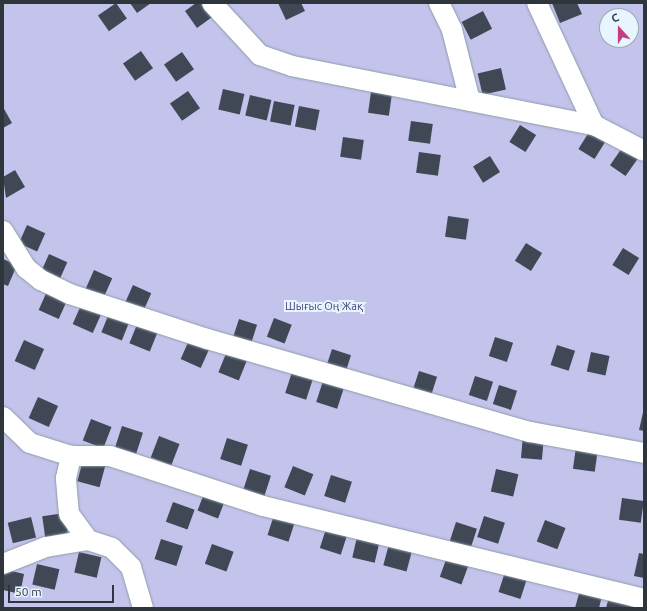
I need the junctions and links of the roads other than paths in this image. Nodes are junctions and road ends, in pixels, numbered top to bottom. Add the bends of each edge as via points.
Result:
1 (212, 3) edge
2 (439, 3) edge
3 (537, 3) edge
4 (470, 101) junction
5 (594, 125) junction
6 (644, 151) edge
7 (3, 231) edge
8 (3, 417) edge
9 (644, 453) edge
10 (71, 456) junction
11 (88, 540) junction
12 (3, 564) edge
13 (644, 599) edge
14 (143, 608) edge

1 - 4 lane via 260,55 292,66
2 - 4 lane via 452,30
3 - 5 lane
4 - 5 lane
5 - 6 lane
7 - 9 lane via 26,268 41,280 70,294 207,339 530,432
8 - 10 lane via 30,443
10 - 11 lane via 66,478 69,514
10 - 13 lane via 110,456 263,506
11 - 12 lane via 46,547
11 - 14 lane via 112,548 131,567

